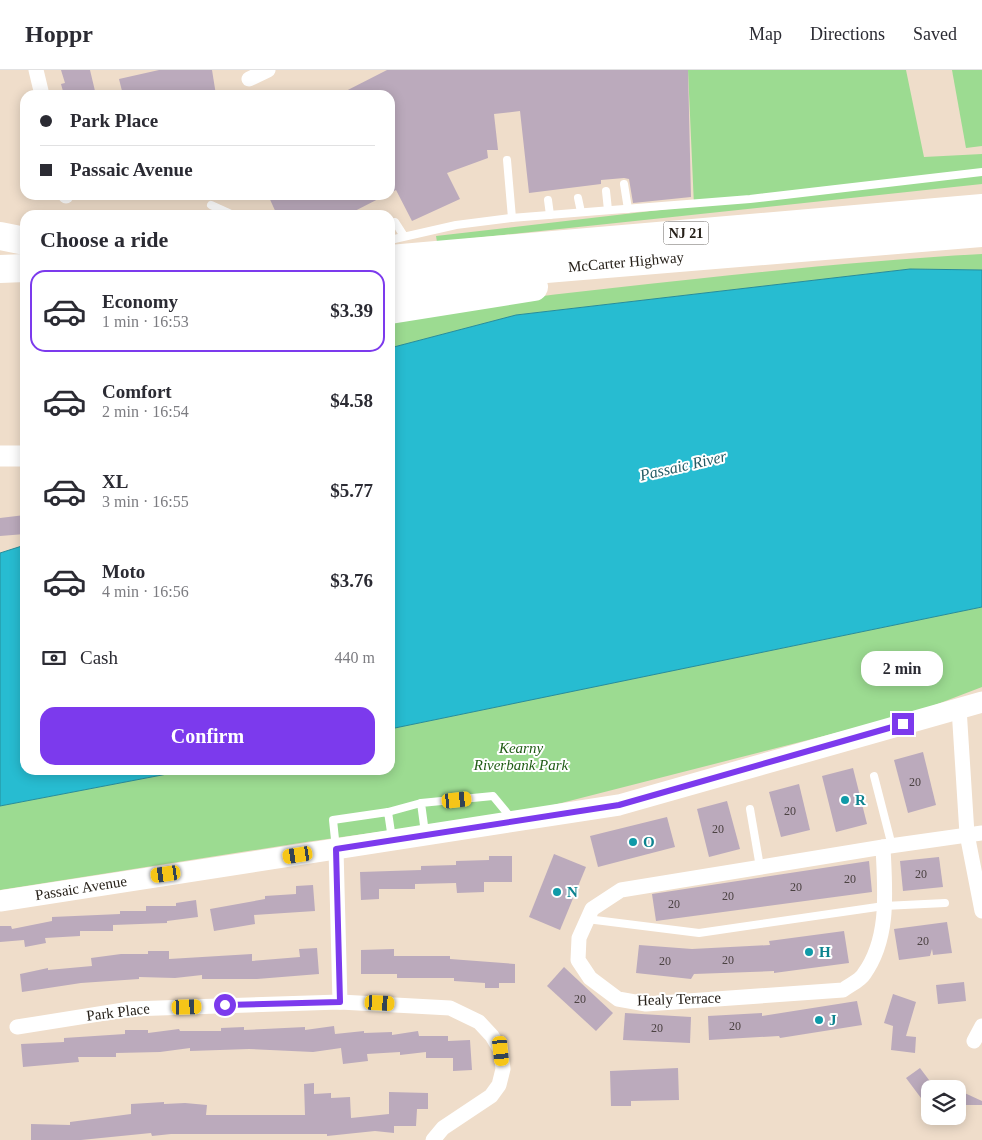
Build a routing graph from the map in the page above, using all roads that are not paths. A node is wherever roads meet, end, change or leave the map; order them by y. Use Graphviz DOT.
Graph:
graph roads {
  1 [pos="36,70"];
  2 [pos="268,70"];
  3 [pos="249,79"];
  4 [pos="41,90"];
  5 [pos="507,160"];
  6 [pos="982,172"];
  7 [pos="624,184"];
  8 [pos="606,192"];
  9 [pos="982,196"];
  10 [pos="578,198"];
  11 [pos="548,200"];
  12 [pos="211,205"];
  13 [pos="982,208"];
  14 [pos="628,209"];
  15 [pos="222,210"];
  16 [pos="608,210"];
  17 [pos="580,212"];
  18 [pos="550,215"];
  19 [pos="512,218"];
  20 [pos="849,219"];
  21 [pos="395,222"];
  22 [pos="982,233"];
  23 [pos="0,236"];
  24 [pos="404,236"];
  25 [pos="395,239"];
  26 [pos="20,240"];
  27 [pos="0,246"];
  28 [pos="20,246"];
  29 [pos="827,246"];
  30 [pos="395,259"];
  31 [pos="20,268"];
  32 [pos="0,269"];
  33 [pos="395,282"];
  34 [pos="395,309"];
  35 [pos="0,456"];
  36 [pos="20,456"];
  37 [pos="982,702"];
  38 [pos="959,708"];
  39 [pos="874,776"];
  40 [pos="421,803"];
  41 [pos="750,809"];
  42 [pos="388,812"];
  43 [pos="514,821"];
  44 [pos="975,834"];
  45 [pos="426,835"];
  46 [pos="392,840"];
  47 [pos="888,847"];
  48 [pos="336,849"];
  49 [pos="760,867"];
  50 [pos="0,901"];
  51 [pos="945,902"];
  52 [pos="884,906"];
  53 [pos="982,911"];
  54 [pos="587,919"];
  55 [pos="340,1002"];
  56 [pos="982,1026"];
  57 [pos="17,1027"];
  58 [pos="974,1041"];
  59 [pos="432,1140"];
  1 -- 4 [label="street"];
  2 -- 3 [label="street"];
  5 -- 19 [label="lane"];
  6 -- 14 [label="lane"];
  7 -- 14 [label="lane"];
  8 -- 16 [label="lane"];
  9 -- 20 [label="highway"];
  10 -- 17 [label="lane"];
  11 -- 18 [label="lane"];
  12 -- 15 [label="lane"];
  13 -- 20 [label="highway, NJ 21"];
  14 -- 16 [label="lane"];
  16 -- 17 [label="lane"];
  17 -- 18 [label="lane"];
  18 -- 19 [label="lane"];
  19 -- 24 [label="lane"];
  20 -- 30 [label="highway, NJ 21"];
  21 -- 24 [label="lane"];
  22 -- 29 [label="highway, McCarter Highway / NJ 21"];
  23 -- 26 [label="highway"];
  24 -- 25 [label="lane"];
  27 -- 28 [label="highway"];
  29 -- 33 [label="highway, McCarter Highway / NJ 21"];
  29 -- 34 [label="highway"];
  31 -- 32 [label="highway"];
  35 -- 36 [label="main road"];
  37 -- 38 [label="main road, Passaic Avenue"];
  38 -- 43 [label="main road, Passaic Avenue"];
  38 -- 44 [label="street"];
  39 -- 47 [label="lane"];
  40 -- 42 [label="lane"];
  40 -- 43 [label="lane"];
  40 -- 45 [label="lane"];
  41 -- 49 [label="lane"];
  42 -- 46 [label="lane"];
  42 -- 48 [label="lane"];
  43 -- 45 [label="main road, Passaic Avenue"];
  44 -- 47 [label="street, Healy Terrace"];
  44 -- 53 [label="street"];
  45 -- 46 [label="main road, Passaic Avenue"];
  46 -- 48 [label="main road, Passaic Avenue"];
  47 -- 49 [label="street, Healy Terrace"];
  47 -- 52 [label="street, Healy Terrace"];
  48 -- 50 [label="main road, Passaic Avenue"];
  48 -- 55 [label="street"];
  49 -- 54 [label="street, Healy Terrace"];
  51 -- 52 [label="lane"];
  52 -- 54 [label="lane"];
  52 -- 54 [label="street, Healy Terrace"];
  55 -- 57 [label="street, Park Place"];
  55 -- 59 [label="street, Park Place"];
  56 -- 58 [label="street"];
}
